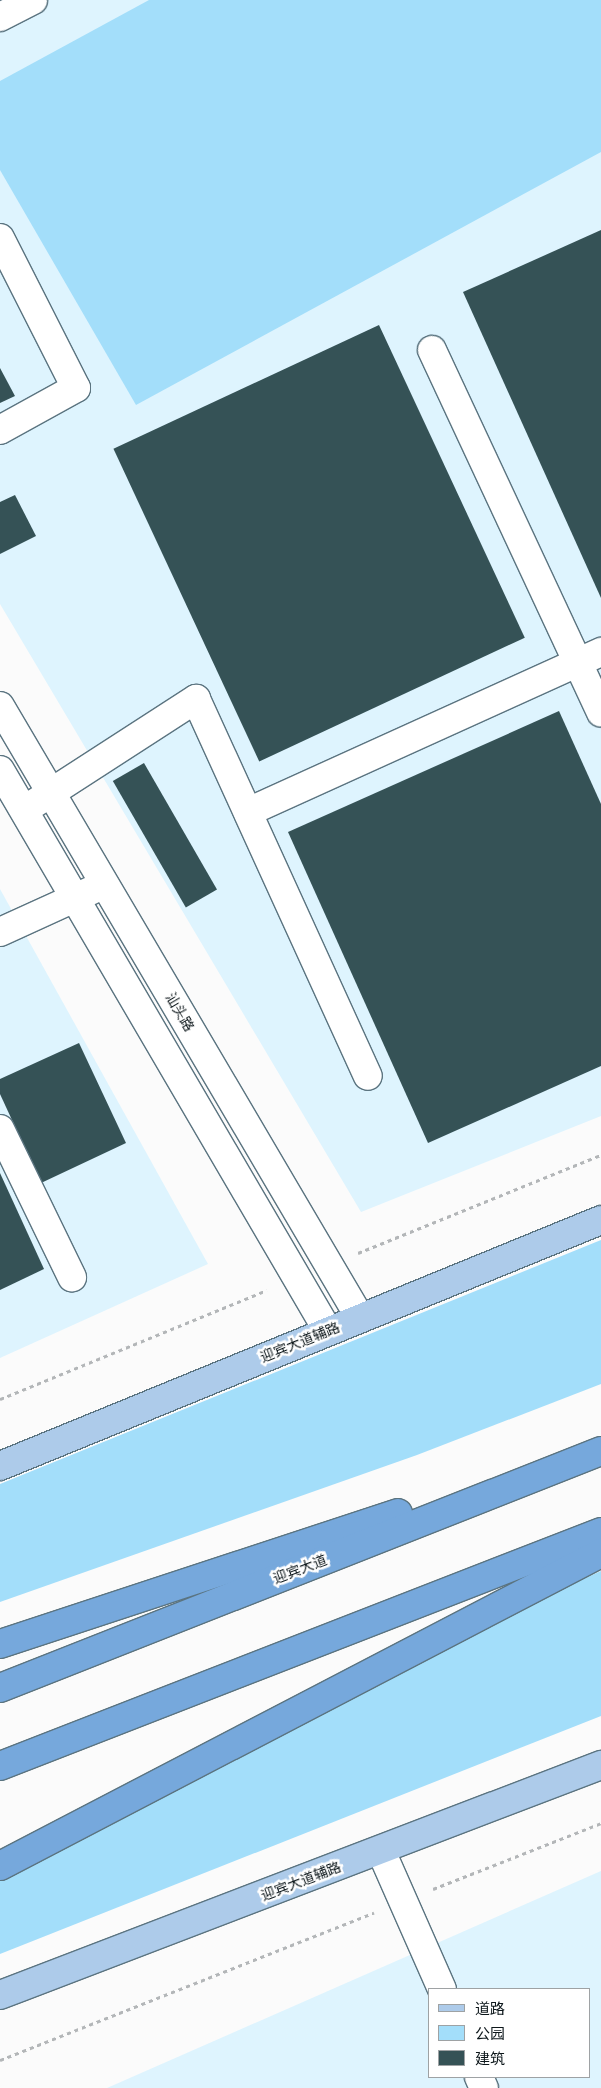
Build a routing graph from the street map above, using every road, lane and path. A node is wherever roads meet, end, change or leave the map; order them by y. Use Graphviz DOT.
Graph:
graph roads {
  1 [pos="32,0"];
  2 [pos="0,17"];
  3 [pos="0,238"];
  4 [pos="432,350"];
  5 [pos="0,430"];
  6 [pos="589,658"];
  7 [pos="0,706"];
  8 [pos="601,713"];
  9 [pos="0,770"];
  10 [pos="51,793"];
  11 [pos="24,811"];
  12 [pos="248,812"];
  13 [pos="105,884"];
  14 [pos="75,898"];
  15 [pos="0,932"];
  16 [pos="368,1076"];
  17 [pos="0,1129"];
  18 [pos="601,1220"];
  19 [pos="72,1277"];
  20 [pos="360,1318"];
  21 [pos="328,1331"];
  22 [pos="601,1445"];
  23 [pos="601,1451"];
  24 [pos="0,1466"];
  25 [pos="601,1532"];
  26 [pos="601,1553"];
  27 [pos="0,1644"];
  28 [pos="0,1688"];
  29 [pos="601,1765"];
  30 [pos="0,1766"];
  31 [pos="601,1823"];
  32 [pos="381,1850"];
  33 [pos="0,1866"];
  34 [pos="403,1901"];
  35 [pos="442,1988"];
  36 [pos="0,1995"];
  37 [pos="0,2060"];
  1 -- 2 [label="street"];
  3 -- 5 [label="street"];
  4 -- 6 [label="street"];
  6 -- 8 [label="street"];
  6 -- 12 [label="street"];
  7 -- 10 [label="street, 汕头路"];
  9 -- 11 [label="street"];
  10 -- 11 [label="street"];
  10 -- 12 [label="street"];
  10 -- 13 [label="street, 汕头路"];
  11 -- 14 [label="street"];
  12 -- 16 [label="street"];
  13 -- 14 [label="street"];
  13 -- 20 [label="street, 汕头路"];
  14 -- 15 [label="street"];
  14 -- 21 [label="street"];
  17 -- 19 [label="street"];
  18 -- 20 [label="main road, 迎宾大道辅路"];
  20 -- 21 [label="main road, 迎宾大道辅路"];
  21 -- 24 [label="main road, 迎宾大道辅路"];
  22 -- 27 [label="highway"];
  23 -- 28 [label="highway, 迎宾大道"];
  25 -- 30 [label="highway"];
  26 -- 33 [label="highway"];
  29 -- 32 [label="main road, 迎宾大道辅路"];
  31 -- 34 [label="path"];
  32 -- 34 [label="street"];
  32 -- 36 [label="main road, 迎宾大道辅路"];
  34 -- 35 [label="street"];
  34 -- 37 [label="path"];
}
